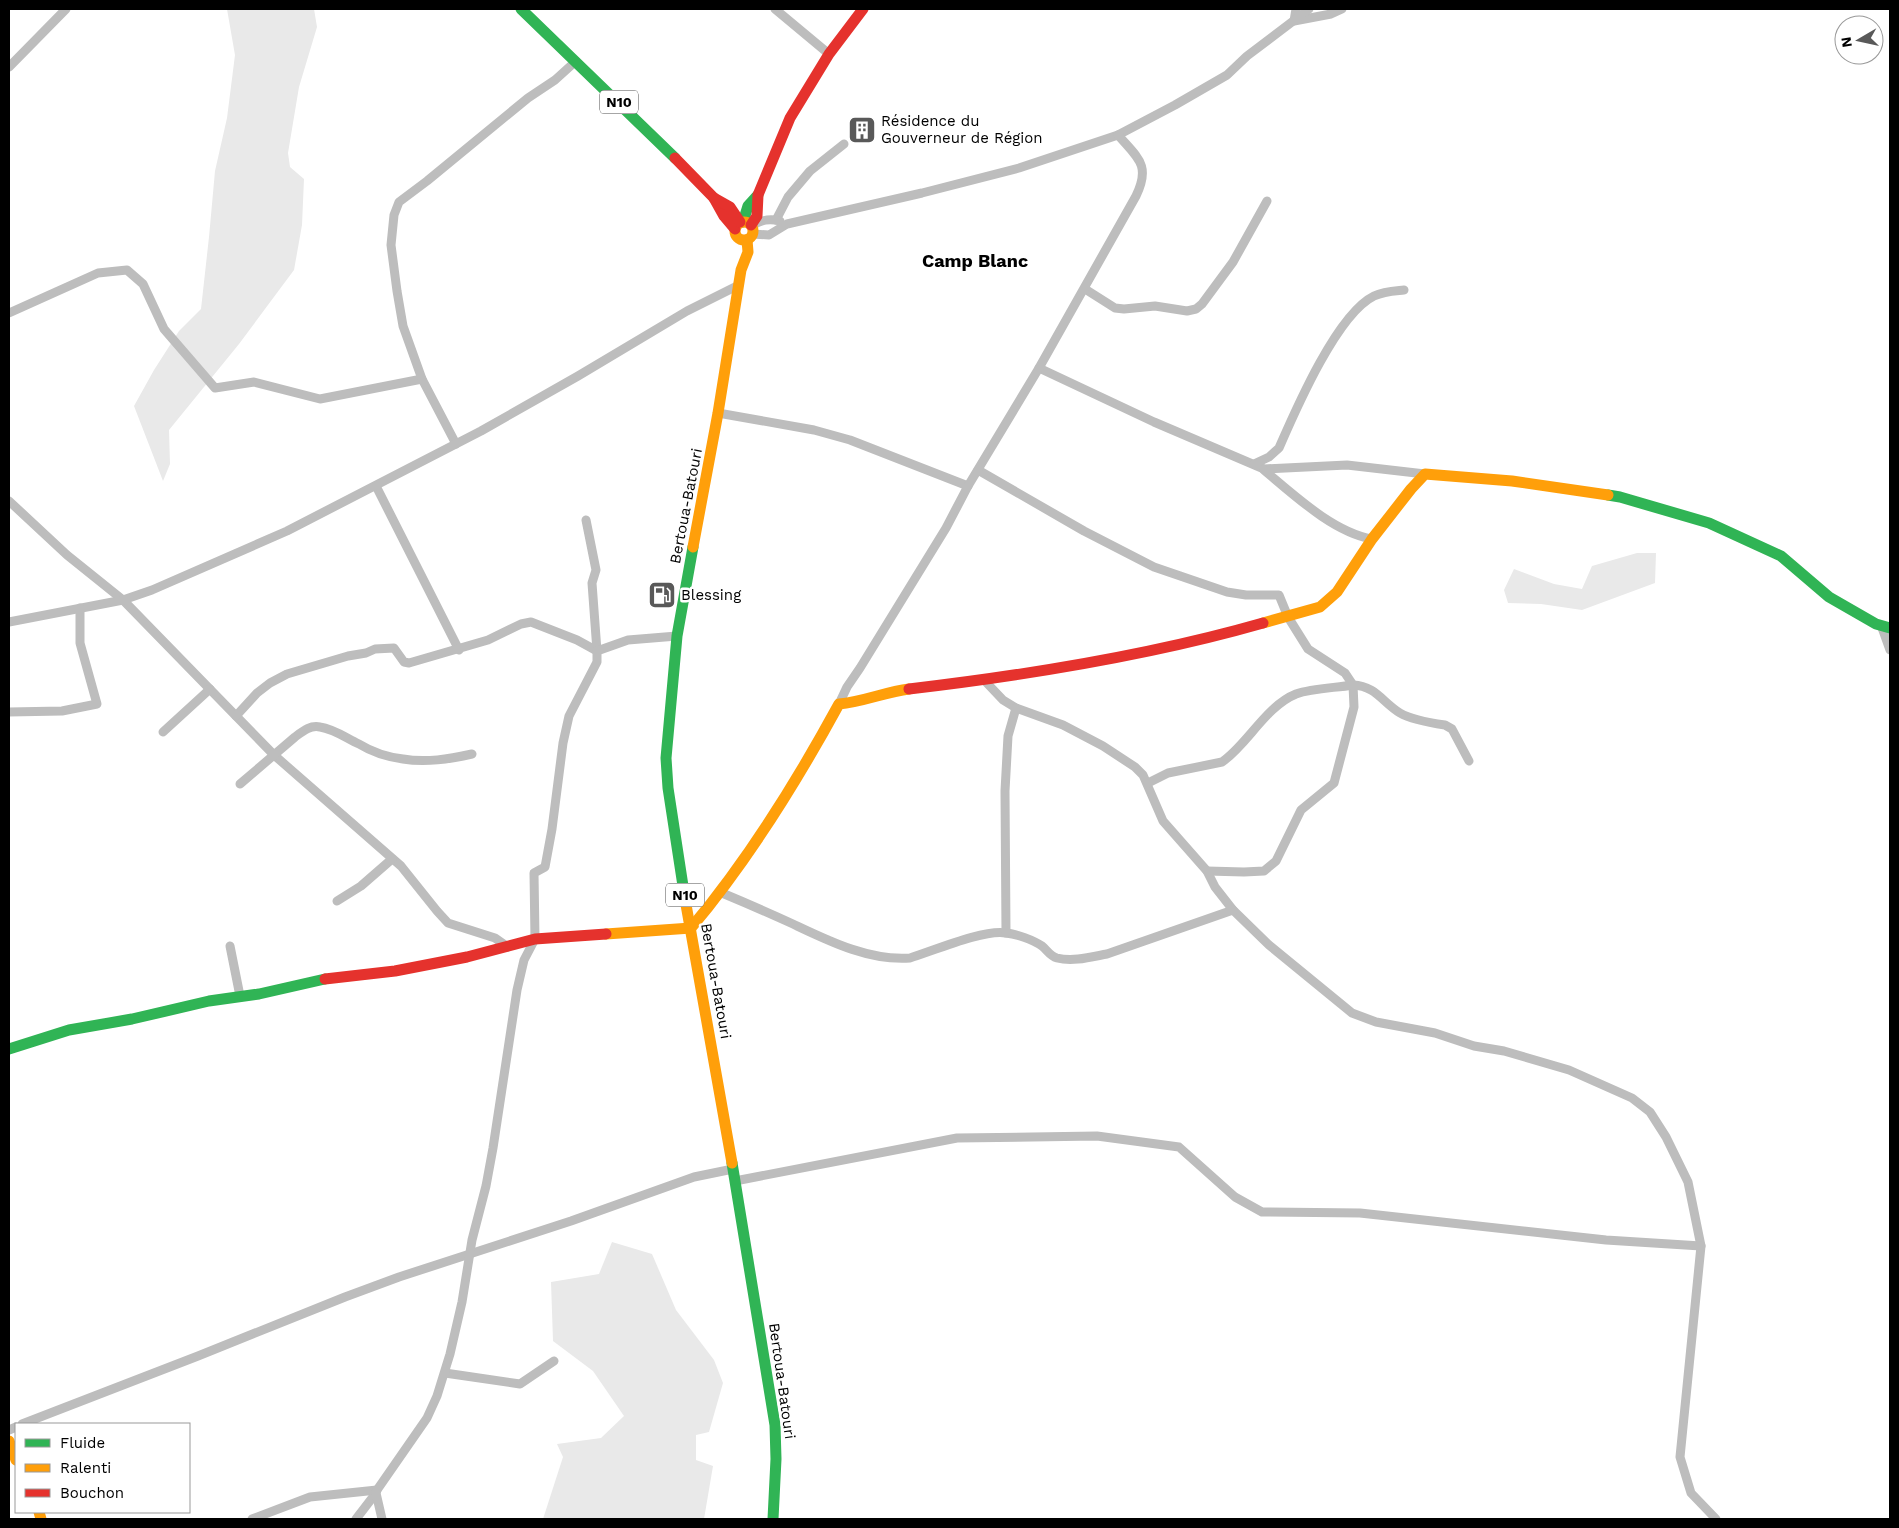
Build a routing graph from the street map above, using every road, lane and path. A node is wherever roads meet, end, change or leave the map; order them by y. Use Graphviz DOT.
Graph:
graph roads {
  1 [pos="66,9"];
  2 [pos="521,9"];
  3 [pos="775,9"];
  4 [pos="863,9"];
  5 [pos="1296,9"];
  6 [pos="1309,9"];
  7 [pos="1342,9"];
  8 [pos="1294,21"];
  9 [pos="830,54"];
  10 [pos="576,61"];
  11 [pos="9,67"];
  12 [pos="1118,135"];
  13 [pos="844,144"];
  14 [pos="1267,201"];
  15 [pos="776,220"];
  16 [pos="787,224"];
  17 [pos="745,230"];
  18 [pos="739,285"];
  19 [pos="1085,289"];
  20 [pos="1404,290"];
  21 [pos="9,313"];
  22 [pos="1039,368"];
  23 [pos="422,379"];
  24 [pos="718,413"];
  25 [pos="456,444"];
  26 [pos="1254,464"];
  27 [pos="1264,469"];
  28 [pos="978,470"];
  29 [pos="1425,474"];
  30 [pos="376,486"];
  31 [pos="968,486"];
  32 [pos="9,502"];
  33 [pos="586,520"];
  34 [pos="1372,539"];
  35 [pos="123,600"];
  36 [pos="80,608"];
  37 [pos="1288,617"];
  38 [pos="9,622"];
  39 [pos="1886,627"];
  40 [pos="677,636"];
  41 [pos="459,650"];
  42 [pos="1890,650"];
  43 [pos="597,651"];
  44 [pos="984,680"];
  45 [pos="1353,685"];
  46 [pos="210,689"];
  47 [pos="839,704"];
  48 [pos="1016,708"];
  49 [pos="9,712"];
  50 [pos="236,716"];
  51 [pos="163,732"];
  52 [pos="472,754"];
  53 [pos="274,755"];
  54 [pos="1468,761"];
  55 [pos="1148,783"];
  56 [pos="240,784"];
  57 [pos="392,858"];
  58 [pos="1207,871"];
  59 [pos="722,893"];
  60 [pos="337,901"];
  61 [pos="1233,910"];
  62 [pos="691,928"];
  63 [pos="1006,932"];
  64 [pos="534,939"];
  65 [pos="230,946"];
  66 [pos="508,947"];
  67 [pos="240,996"];
  68 [pos="9,1049"];
  69 [pos="733,1169"];
  70 [pos="735,1181"];
  71 [pos="1701,1246"];
  72 [pos="470,1254"];
  73 [pos="554,1361"];
  74 [pos="445,1373"];
  75 [pos="25,1423"];
  76 [pos="9,1441"];
  77 [pos="15,1457"];
  78 [pos="377,1491"];
  79 [pos="252,1519"];
  80 [pos="356,1519"];
  81 [pos="382,1519"];
  82 [pos="773,1519"];
  83 [pos="1716,1519"];
  1 -- 11 [label="street"];
  2 -- 10 [label="main road, N10"];
  3 -- 9 [label="street"];
  4 -- 9 [label="main road, Bertoua-Batouri"];
  5 -- 8 [label="street"];
  6 -- 8 [label="street"];
  7 -- 8 [label="street"];
  8 -- 12 [label="street"];
  9 -- 17 [label="main road, Bertoua-Batouri"];
  10 -- 17 [label="main road, N10"];
  10 -- 23 [label="street"];
  12 -- 16 [label="street"];
  12 -- 19 [label="street"];
  13 -- 15 [label="street"];
  14 -- 19 [label="street"];
  15 -- 16 [label="street"];
  15 -- 17 [label="street"];
  16 -- 17 [label="street"];
  17 -- 18 [label="main road, Bertoua-Batouri / N10"];
  18 -- 24 [label="main road, Bertoua-Batouri / N10"];
  18 -- 25 [label="street"];
  19 -- 22 [label="street"];
  20 -- 26 [label="street"];
  21 -- 23 [label="street"];
  22 -- 26 [label="street"];
  22 -- 28 [label="street"];
  23 -- 25 [label="street"];
  24 -- 31 [label="street"];
  24 -- 40 [label="main road, Bertoua-Batouri / N10"];
  25 -- 30 [label="street"];
  26 -- 27 [label="street"];
  27 -- 29 [label="street"];
  27 -- 34 [label="street"];
  28 -- 31 [label="street"];
  28 -- 37 [label="street"];
  29 -- 34 [label="main road"];
  29 -- 39 [label="main road"];
  30 -- 35 [label="street"];
  30 -- 41 [label="street"];
  31 -- 47 [label="street"];
  32 -- 35 [label="street"];
  33 -- 43 [label="street"];
  34 -- 37 [label="main road"];
  35 -- 36 [label="street"];
  35 -- 46 [label="street"];
  36 -- 38 [label="street"];
  36 -- 49 [label="street"];
  37 -- 44 [label="main road"];
  37 -- 45 [label="street"];
  39 -- 42 [label="street"];
  40 -- 43 [label="street"];
  40 -- 62 [label="main road, Bertoua-Batouri / N10"];
  41 -- 43 [label="street"];
  41 -- 50 [label="street"];
  43 -- 64 [label="street"];
  44 -- 47 [label="main road"];
  44 -- 48 [label="street"];
  45 -- 54 [label="street"];
  45 -- 55 [label="street"];
  45 -- 58 [label="street"];
  46 -- 50 [label="street"];
  46 -- 51 [label="street"];
  47 -- 59 [label="main road"];
  48 -- 55 [label="street"];
  48 -- 63 [label="street"];
  50 -- 53 [label="street"];
  52 -- 53 [label="street"];
  53 -- 56 [label="street"];
  53 -- 57 [label="street"];
  55 -- 58 [label="street"];
  57 -- 60 [label="street"];
  57 -- 66 [label="street"];
  58 -- 61 [label="street"];
  59 -- 62 [label="main road"];
  59 -- 63 [label="street"];
  61 -- 63 [label="street"];
  61 -- 71 [label="street"];
  62 -- 64 [label="main road"];
  62 -- 69 [label="main road, Bertoua-Batouri / N10"];
  64 -- 66 [label="main road"];
  64 -- 72 [label="street"];
  65 -- 67 [label="street"];
  66 -- 67 [label="main road"];
  67 -- 68 [label="main road"];
  69 -- 70 [label="main road, Bertoua-Batouri / N10"];
  69 -- 72 [label="street"];
  70 -- 71 [label="street"];
  70 -- 82 [label="main road, Bertoua-Batouri / N10"];
  71 -- 83 [label="street"];
  72 -- 74 [label="street"];
  72 -- 75 [label="street"];
  73 -- 74 [label="street"];
  74 -- 78 [label="street"];
  76 -- 77 [label="main road"];
  78 -- 79 [label="street"];
  78 -- 80 [label="street"];
  78 -- 81 [label="street"];
}
